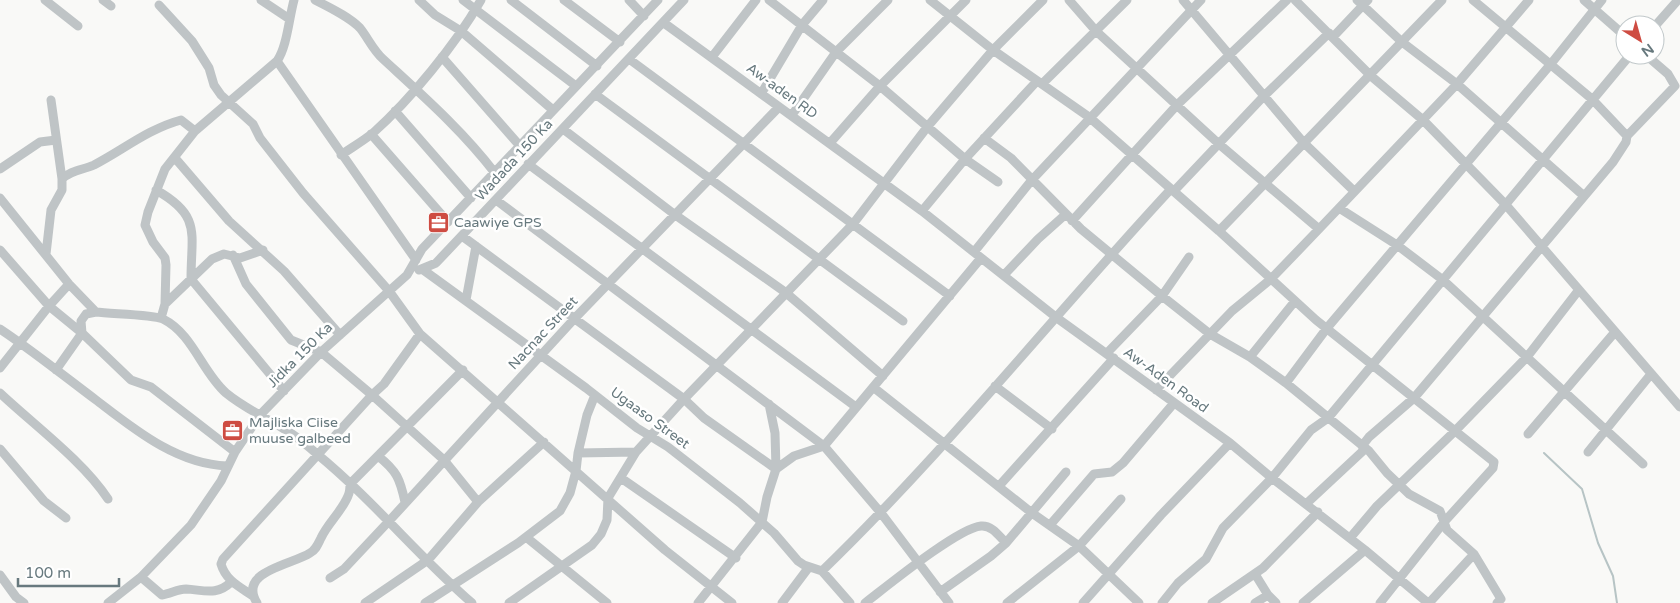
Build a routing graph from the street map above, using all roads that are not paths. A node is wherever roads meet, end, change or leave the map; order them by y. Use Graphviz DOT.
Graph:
graph roads {
  1 [pos="45,0"];
  2 [pos="103,0"];
  3 [pos="261,0"];
  4 [pos="294,0"];
  5 [pos="315,0"];
  6 [pos="418,0"];
  7 [pos="463,0"];
  8 [pos="481,0"];
  9 [pos="511,0"];
  10 [pos="564,0"];
  11 [pos="629,0"];
  12 [pos="658,0"];
  13 [pos="684,0"];
  14 [pos="756,0"];
  15 [pos="769,0"];
  16 [pos="823,0"];
  17 [pos="888,0"];
  18 [pos="930,0"];
  19 [pos="966,0"];
  20 [pos="1043,0"];
  21 [pos="1069,0"];
  22 [pos="1127,0"];
  23 [pos="1183,0"];
  24 [pos="1201,0"];
  25 [pos="1294,0"];
  26 [pos="1442,0"];
  27 [pos="1473,0"];
  28 [pos="1530,0"];
  29 [pos="1584,0"];
  30 [pos="1602,0"];
  31 [pos="1678,0"];
  32 [pos="1363,2"];
  33 [pos="159,5"];
  34 [pos="111,6"];
  35 [pos="1192,9"];
  36 [pos="1595,9"];
  37 [pos="476,10"];
  38 [pos="951,15"];
  39 [pos="1665,15"];
  40 [pos="644,16"];
  41 [pos="288,18"];
  42 [pos="664,23"];
  43 [pos="802,25"];
  44 [pos="78,26"];
  45 [pos="1615,27"];
  46 [pos="1504,28"];
  47 [pos="462,31"];
  48 [pos="1096,31"];
  49 [pos="1331,35"];
  50 [pos="620,42"];
  51 [pos="1402,42"];
  52 [pos="993,50"];
  53 [pos="836,52"];
  54 [pos="1230,53"];
  55 [pos="442,57"];
  56 [pos="712,57"];
  57 [pos="629,59"];
  58 [pos="277,61"];
  59 [pos="1550,65"];
  60 [pos="1621,65"];
  61 [pos="1657,65"];
  62 [pos="597,66"];
  63 [pos="1136,66"];
  64 [pos="1680,73"];
  65 [pos="1372,76"];
  66 [pos="1674,81"];
  67 [pos="1039,83"];
  68 [pos="1457,84"];
  69 [pos="576,86"];
  70 [pos="880,86"];
  71 [pos="416,87"];
  72 [pos="595,94"];
  73 [pos="761,94"];
  74 [pos="1264,96"];
  75 [pos="1592,99"];
  76 [pos="51,100"];
  77 [pos="229,102"];
  78 [pos="1177,105"];
  79 [pos="779,107"];
  80 [pos="553,110"];
  81 [pos="395,111"];
  82 [pos="792,115"];
  83 [pos="1089,117"];
  84 [pos="1423,120"];
  85 [pos="1500,123"];
  86 [pos="928,126"];
  87 [pos="562,129"];
  88 [pos="195,131"];
  89 [pos="371,134"];
  90 [pos="1627,136"];
  91 [pos="984,138"];
  92 [pos="56,140"];
  93 [pos="1303,142"];
  94 [pos="830,143"];
  95 [pos="744,144"];
  96 [pos="1219,144"];
  97 [pos="520,146"];
  98 [pos="1133,154"];
  99 [pos="341,155"];
  100 [pos="174,158"];
  101 [pos="964,159"];
  102 [pos="1542,160"];
  103 [pos="1466,163"];
  104 [pos="528,164"];
  105 [pos="0,170"];
  106 [pos="494,173"];
  107 [pos="62,179"];
  108 [pos="709,179"];
  109 [pos="1031,181"];
  110 [pos="884,182"];
  111 [pos="998,182"];
  112 [pos="1264,183"];
  113 [pos="156,190"];
  114 [pos="1172,190"];
  115 [pos="1354,191"];
  116 [pos="1584,196"];
  117 [pos="0,198"];
  118 [pos="471,198"];
  119 [pos="496,200"];
  120 [pos="1506,205"];
  121 [pos="1339,208"];
  122 [pos="922,210"];
  123 [pos="674,214"];
  124 [pos="1069,218"];
  125 [pos="448,222"];
  126 [pos="853,224"];
  127 [pos="1319,229"];
  128 [pos="1219,231"];
  129 [pos="462,236"];
  130 [pos="1397,245"];
  131 [pos="476,246"];
  132 [pos="1541,247"];
  133 [pos="642,248"];
  134 [pos="0,250"];
  135 [pos="263,250"];
  136 [pos="46,254"];
  137 [pos="1111,254"];
  138 [pos="233,255"];
  139 [pos="977,255"];
  140 [pos="1189,257"];
  141 [pos="818,258"];
  142 [pos="416,260"];
  143 [pos="422,268"];
  144 [pos="407,275"];
  145 [pos="1004,275"];
  146 [pos="1270,279"];
  147 [pos="191,280"];
  148 [pos="1443,280"];
  149 [pos="609,283"];
  150 [pos="69,284"];
  151 [pos="389,291"];
  152 [pos="1578,291"];
  153 [pos="785,292"];
  154 [pos="950,296"];
  155 [pos="1162,296"];
  156 [pos="466,300"];
  157 [pos="1295,301"];
  158 [pos="165,304"];
  159 [pos="49,306"];
  160 [pos="96,312"];
  161 [pos="161,318"];
  162 [pos="575,318"];
  163 [pos="1057,318"];
  164 [pos="1483,318"];
  165 [pos="903,321"];
  166 [pos="1327,328"];
  167 [pos="0,329"];
  168 [pos="752,329"];
  169 [pos="1615,332"];
  170 [pos="82,333"];
  171 [pos="420,334"];
  172 [pos="1210,334"];
  173 [pos="340,335"];
  174 [pos="21,342"];
  175 [pos="321,352"];
  176 [pos="541,355"];
  177 [pos="1110,356"];
  178 [pos="1250,357"];
  179 [pos="1527,357"];
  180 [pos="718,364"];
  181 [pos="1373,364"];
  182 [pos="0,368"];
  183 [pos="56,370"];
  184 [pos="462,370"];
  185 [pos="1651,374"];
  186 [pos="883,376"];
  187 [pos="1286,383"];
  188 [pos="995,386"];
  189 [pos="873,387"];
  190 [pos="284,390"];
  191 [pos="1156,390"];
  192 [pos="1565,391"];
  193 [pos="0,393"];
  194 [pos="372,395"];
  195 [pos="594,395"];
  196 [pos="1414,398"];
  197 [pos="684,399"];
  198 [pos="499,401"];
  199 [pos="1174,403"];
  200 [pos="770,404"];
  201 [pos="856,407"];
  202 [pos="1680,407"];
  203 [pos="260,415"];
  204 [pos="1328,418"];
  205 [pos="406,427"];
  206 [pos="1052,429"];
  207 [pos="1607,429"];
  208 [pos="1454,432"];
  209 [pos="1528,434"];
  210 [pos="651,436"];
  211 [pos="544,442"];
  212 [pos="1230,443"];
  213 [pos="944,444"];
  214 [pos="824,446"];
  215 [pos="1364,448"];
  216 [pos="0,449"];
  217 [pos="235,452"];
  218 [pos="578,452"];
  219 [pos="636,452"];
  220 [pos="1588,452"];
  221 [pos="318,454"];
  222 [pos="378,456"];
  223 [pos="444,460"];
  224 [pos="1643,464"];
  225 [pos="227,466"];
  226 [pos="776,468"];
  227 [pos="576,471"];
  228 [pos="1066,472"];
  229 [pos="621,478"];
  230 [pos="1272,478"];
  231 [pos="350,484"];
  232 [pos="1398,484"];
  233 [pos="999,486"];
  234 [pos="608,498"];
  235 [pos="1121,499"];
  236 [pos="108,500"];
  237 [pos="405,502"];
  238 [pos="478,502"];
  239 [pos="1306,504"];
  240 [pos="1318,512"];
  241 [pos="1032,513"];
  242 [pos="881,514"];
  243 [pos="66,518"];
  244 [pos="390,520"];
  245 [pos="1445,521"];
  246 [pos="762,522"];
  247 [pos="1050,525"];
  248 [pos="526,537"];
  249 [pos="1350,538"];
  250 [pos="1006,543"];
  251 [pos="1079,546"];
  252 [pos="1365,550"];
  253 [pos="1474,554"];
  254 [pos="736,558"];
  255 [pos="428,560"];
  256 [pos="917,563"];
  257 [pos="561,566"];
  258 [pos="809,567"];
  259 [pos="822,571"];
  260 [pos="1111,574"];
  261 [pos="1255,574"];
  262 [pos="0,575"];
  263 [pos="141,577"];
  264 [pos="330,578"];
  265 [pos="1400,578"];
  266 [pos="231,582"];
  267 [pos="451,584"];
  268 [pos="712,588"];
  269 [pos="1268,595"];
  270 [pos="944,599"];
  271 [pos="255,600"];
  272 [pos="24,603"];
  273 [pos="108,603"];
  274 [pos="365,603"];
  275 [pos="425,603"];
  276 [pos="472,603"];
  277 [pos="509,603"];
  278 [pos="606,603"];
  279 [pos="698,603"];
  280 [pos="732,603"];
  281 [pos="782,603"];
  282 [pos="850,603"];
  283 [pos="865,603"];
  284 [pos="1007,603"];
  285 [pos="1083,603"];
  286 [pos="1139,603"];
  287 [pos="1162,603"];
  288 [pos="1212,603"];
  289 [pos="1255,603"];
  290 [pos="1276,603"];
  291 [pos="1304,603"];
  292 [pos="1380,603"];
  293 [pos="1428,603"];
  294 [pos="1497,603"];
  1 -- 44 [label="street"];
  2 -- 34 [label="street"];
  3 -- 41 [label="street"];
  4 -- 41 [label="street"];
  5 -- 71 [label="street"];
  6 -- 47 [label="street"];
  7 -- 37 [label="street"];
  8 -- 37 [label="street"];
  9 -- 62 [label="street"];
  10 -- 50 [label="street"];
  11 -- 40 [label="street"];
  12 -- 40 [label="street, Wadada 150 Ka"];
  13 -- 42 [label="street, Wadada 150 Ka"];
  14 -- 56 [label="street"];
  15 -- 43 [label="street"];
  16 -- 43 [label="street"];
  17 -- 53 [label="street"];
  18 -- 38 [label="street"];
  19 -- 38 [label="street"];
  20 -- 52 [label="street"];
  21 -- 48 [label="street"];
  22 -- 48 [label="street"];
  23 -- 35 [label="street"];
  24 -- 35 [label="street"];
  25 -- 49 [label="street"];
  25 -- 54 [label="street"];
  26 -- 51 [label="street"];
  27 -- 46 [label="street"];
  28 -- 46 [label="street"];
  29 -- 36 [label="street"];
  30 -- 36 [label="street"];
  31 -- 39 [label="street"];
  32 -- 49 [label="street"];
  32 -- 51 [label="street"];
  33 -- 77 [label="street"];
  35 -- 54 [label="street"];
  35 -- 63 [label="street"];
  36 -- 45 [label="street"];
  36 -- 59 [label="street"];
  37 -- 47 [label="street"];
  37 -- 69 [label="street"];
  38 -- 52 [label="street"];
  38 -- 70 [label="street"];
  40 -- 50 [label="street, Wadada 150 Ka"];
  41 -- 58 [label="street"];
  42 -- 56 [label="street, Aw-aden RD"];
  42 -- 57 [label="street, Wadada 150 Ka"];
  43 -- 53 [label="street"];
  43 -- 73 [label="street"];
  46 -- 59 [label="street"];
  46 -- 68 [label="street"];
  47 -- 55 [label="street"];
  47 -- 80 [label="street"];
  48 -- 63 [label="street"];
  48 -- 67 [label="street"];
  49 -- 65 [label="street"];
  49 -- 74 [label="street"];
  50 -- 62 [label="street, Wadada 150 Ka"];
  51 -- 65 [label="street"];
  51 -- 68 [label="street"];
  52 -- 67 [label="street"];
  52 -- 86 [label="street"];
  53 -- 70 [label="street"];
  53 -- 82 [label="street"];
  54 -- 74 [label="street"];
  54 -- 78 [label="street"];
  55 -- 71 [label="street"];
  55 -- 97 [label="street"];
  56 -- 73 [label="street, Aw-aden RD"];
  57 -- 72 [label="street, Wadada 150 Ka"];
  57 -- 95 [label="street"];
  58 -- 77 [label="street"];
  58 -- 99 [label="street"];
  59 -- 75 [label="street"];
  59 -- 85 [label="street"];
  60 -- 75 [label="street"];
  61 -- 66 [label="street"];
  62 -- 69 [label="street, Wadada 150 Ka"];
  63 -- 78 [label="street"];
  63 -- 83 [label="street"];
  64 -- 66 [label="street"];
  65 -- 84 [label="street"];
  65 -- 93 [label="street"];
  66 -- 90 [label="street"];
  67 -- 83 [label="street"];
  67 -- 91 [label="street"];
  68 -- 84 [label="street"];
  68 -- 85 [label="street"];
  69 -- 80 [label="street, Wadada 150 Ka"];
  70 -- 86 [label="street"];
  70 -- 94 [label="street"];
  71 -- 81 [label="street"];
  71 -- 106 [label="street"];
  72 -- 87 [label="street, Wadada 150 Ka"];
  72 -- 108 [label="street"];
  73 -- 79 [label="street, Aw-aden RD"];
  74 -- 93 [label="street"];
  74 -- 96 [label="street"];
  75 -- 90 [label="street"];
  75 -- 102 [label="street"];
  76 -- 92 [label="street"];
  77 -- 88 [label="street"];
  77 -- 151 [label="street"];
  78 -- 96 [label="street"];
  78 -- 98 [label="street"];
  79 -- 82 [label="street, Aw-aden RD"];
  79 -- 95 [label="street, Nacnac Street"];
  80 -- 97 [label="street, Wadada 150 Ka"];
  81 -- 89 [label="street"];
  81 -- 118 [label="street"];
  82 -- 94 [label="street, Aw-aden RD"];
  83 -- 98 [label="street"];
  83 -- 109 [label="street"];
  84 -- 103 [label="street"];
  84 -- 115 [label="street"];
  85 -- 102 [label="street"];
  85 -- 103 [label="street"];
  86 -- 101 [label="street"];
  86 -- 110 [label="street"];
  87 -- 104 [label="street, Wadada 150 Ka"];
  87 -- 123 [label="street"];
  88 -- 100 [label="street"];
  88 -- 107 [label="street"];
  89 -- 99 [label="street"];
  89 -- 125 [label="street"];
  90 -- 116 [label="street"];
  91 -- 101 [label="street"];
  91 -- 109 [label="street"];
  92 -- 105 [label="street"];
  92 -- 107 [label="street"];
  93 -- 112 [label="street"];
  93 -- 115 [label="street"];
  94 -- 110 [label="street, Aw-aden RD"];
  95 -- 108 [label="street, Nacnac Street"];
  95 -- 126 [label="street"];
  96 -- 112 [label="street"];
  96 -- 114 [label="street"];
  97 -- 106 [label="street, Wadada 150 Ka"];
  98 -- 114 [label="street"];
  98 -- 124 [label="street"];
  99 -- 142 [label="street"];
  100 -- 113 [label="street"];
  100 -- 135 [label="street"];
  101 -- 111 [label="street"];
  101 -- 122 [label="street"];
  102 -- 116 [label="street"];
  102 -- 120 [label="street"];
  103 -- 120 [label="street"];
  103 -- 130 [label="street"];
  104 -- 119 [label="street, Wadada 150 Ka"];
  104 -- 133 [label="street"];
  106 -- 118 [label="street, Wadada 150 Ka"];
  107 -- 136 [label="street"];
  108 -- 123 [label="street, Nacnac Street"];
  108 -- 141 [label="street"];
  109 -- 124 [label="street"];
  109 -- 139 [label="street"];
  110 -- 122 [label="street, Aw-Aden Road"];
  110 -- 126 [label="street"];
  112 -- 127 [label="street"];
  112 -- 128 [label="street"];
  113 -- 147 [label="street"];
  113 -- 158 [label="street"];
  114 -- 128 [label="street"];
  114 -- 137 [label="street"];
  115 -- 121 [label="street"];
  116 -- 132 [label="street"];
  117 -- 136 [label="street"];
  118 -- 125 [label="street, Wadada 150 Ka"];
  119 -- 129 [label="street, Wadada 150 Ka"];
  119 -- 149 [label="street"];
  120 -- 132 [label="street"];
  120 -- 148 [label="street"];
  121 -- 127 [label="street"];
  121 -- 130 [label="street"];
  122 -- 139 [label="street, Aw-Aden Road"];
  123 -- 133 [label="street, Nacnac Street"];
  123 -- 153 [label="street"];
  124 -- 137 [label="street"];
  124 -- 145 [label="street"];
  125 -- 142 [label="street, Wadada 150 Ka"];
  126 -- 141 [label="street"];
  126 -- 154 [label="street"];
  127 -- 146 [label="street"];
  128 -- 146 [label="street"];
  129 -- 131 [label="street"];
  129 -- 143 [label="street, Wadada 150 Ka"];
  130 -- 148 [label="street"];
  130 -- 166 [label="street"];
  131 -- 156 [label="street"];
  131 -- 162 [label="street"];
  132 -- 152 [label="street"];
  132 -- 164 [label="street"];
  133 -- 149 [label="street, Nacnac Street"];
  133 -- 168 [label="street"];
  134 -- 159 [label="street"];
  135 -- 138 [label="street"];
  135 -- 173 [label="street"];
  136 -- 150 [label="street"];
  137 -- 155 [label="street"];
  137 -- 163 [label="street"];
  138 -- 147 [label="street"];
  138 -- 175 [label="street"];
  139 -- 145 [label="street, Aw-Aden Road"];
  139 -- 154 [label="street"];
  140 -- 155 [label="street"];
  141 -- 153 [label="street"];
  141 -- 165 [label="street"];
  142 -- 144 [label="street, Wadada 150 Ka"];
  143 -- 144 [label="street, Wadada 150 Ka"];
  143 -- 156 [label="street, Ugaaso Street"];
  144 -- 151 [label="street, Jidka 150 Ka"];
  145 -- 163 [label="street, Aw-Aden Road"];
  146 -- 157 [label="street"];
  146 -- 172 [label="street"];
  147 -- 158 [label="street"];
  147 -- 190 [label="street"];
  148 -- 164 [label="street"];
  148 -- 181 [label="street"];
  149 -- 162 [label="street, Nacnac Street"];
  149 -- 180 [label="street"];
  150 -- 159 [label="street"];
  150 -- 160 [label="street"];
  151 -- 171 [label="street"];
  151 -- 173 [label="street, Jidka 150 Ka"];
  152 -- 169 [label="street"];
  152 -- 179 [label="street"];
  153 -- 168 [label="street"];
  153 -- 186 [label="street"];
  154 -- 186 [label="street"];
  155 -- 172 [label="street"];
  155 -- 177 [label="street"];
  156 -- 176 [label="street, Ugaaso Street"];
  157 -- 166 [label="street"];
  157 -- 178 [label="street"];
  158 -- 161 [label="street"];
  159 -- 170 [label="street"];
  159 -- 174 [label="street"];
  160 -- 161 [label="street"];
  160 -- 170 [label="street"];
  161 -- 203 [label="street"];
  162 -- 176 [label="street, Nacnac Street"];
  162 -- 197 [label="street"];
  163 -- 177 [label="street, Aw-Aden Road"];
  163 -- 188 [label="street"];
  164 -- 179 [label="street"];
  164 -- 196 [label="street"];
  166 -- 181 [label="street"];
  166 -- 187 [label="street"];
  167 -- 174 [label="street"];
  168 -- 180 [label="street"];
  168 -- 201 [label="street"];
  169 -- 185 [label="street"];
  169 -- 192 [label="street"];
  170 -- 183 [label="street"];
  170 -- 217 [label="street"];
  171 -- 184 [label="street"];
  171 -- 194 [label="street"];
  172 -- 178 [label="street"];
  172 -- 191 [label="street"];
  173 -- 175 [label="street, Jidka 150 Ka"];
  174 -- 182 [label="street"];
  174 -- 183 [label="street"];
  175 -- 190 [label="street, Jidka 150 Ka"];
  175 -- 194 [label="street"];
  176 -- 195 [label="street, Ugaaso Street"];
  176 -- 198 [label="street, Nacnac Street"];
  177 -- 191 [label="street, Aw-Aden Road"];
  177 -- 206 [label="street"];
  178 -- 187 [label="street"];
  179 -- 192 [label="street"];
  179 -- 208 [label="street"];
  180 -- 197 [label="street"];
  180 -- 200 [label="street"];
  181 -- 196 [label="street"];
  181 -- 204 [label="street"];
  183 -- 225 [label="street"];
  184 -- 198 [label="street"];
  184 -- 205 [label="street"];
  185 -- 202 [label="street"];
  185 -- 207 [label="street"];
  186 -- 189 [label="street"];
  187 -- 204 [label="street"];
  188 -- 206 [label="street"];
  188 -- 213 [label="street"];
  189 -- 201 [label="street"];
  189 -- 213 [label="street"];
  190 -- 203 [label="street, Jidka 150 Ka"];
  191 -- 199 [label="street, Aw-Aden Road"];
  192 -- 207 [label="street"];
  192 -- 209 [label="street"];
  193 -- 236 [label="street"];
  194 -- 205 [label="street"];
  194 -- 221 [label="street"];
  195 -- 210 [label="street, Ugaaso Street"];
  195 -- 218 [label="street"];
  196 -- 208 [label="street"];
  196 -- 215 [label="street"];
  197 -- 210 [label="street"];
  197 -- 226 [label="street"];
  198 -- 211 [label="street"];
  198 -- 223 [label="street, Nacnac Street"];
  199 -- 212 [label="street, Aw-Aden Road"];
  199 -- 247 [label="street"];
  200 -- 214 [label="street"];
  200 -- 226 [label="street"];
  201 -- 214 [label="street"];
  203 -- 217 [label="street, Jidka 150 Ka"];
  203 -- 221 [label="street"];
  204 -- 215 [label="street"];
  204 -- 230 [label="street"];
  205 -- 222 [label="street"];
  205 -- 223 [label="street"];
  206 -- 233 [label="street"];
  207 -- 220 [label="street"];
  207 -- 224 [label="street"];
  208 -- 232 [label="street"];
  208 -- 245 [label="street"];
  210 -- 219 [label="street"];
  210 -- 246 [label="street, Ugaaso Street"];
  211 -- 227 [label="street"];
  211 -- 238 [label="street"];
  212 -- 230 [label="street, Aw-Aden Road"];
  212 -- 260 [label="street"];
  213 -- 233 [label="street"];
  213 -- 242 [label="street"];
  214 -- 226 [label="street"];
  214 -- 242 [label="street"];
  215 -- 232 [label="street"];
  215 -- 239 [label="street"];
  216 -- 243 [label="street"];
  217 -- 225 [label="street, Jidka 150 Ka"];
  218 -- 219 [label="street"];
  218 -- 227 [label="street"];
  219 -- 229 [label="street"];
  221 -- 231 [label="street"];
  221 -- 266 [label="street"];
  222 -- 231 [label="street"];
  222 -- 237 [label="street"];
  223 -- 237 [label="street, Nacnac Street"];
  223 -- 238 [label="street"];
  225 -- 263 [label="street, Jidka 150 Ka"];
  226 -- 246 [label="street"];
  227 -- 234 [label="street"];
  227 -- 248 [label="street"];
  228 -- 241 [label="street"];
  229 -- 234 [label="street"];
  229 -- 254 [label="street"];
  230 -- 239 [label="street, Aw-Aden Road"];
  230 -- 287 [label="street"];
  231 -- 244 [label="street"];
  231 -- 271 [label="street"];
  232 -- 245 [label="street"];
  232 -- 249 [label="street"];
  233 -- 241 [label="street"];
  234 -- 257 [label="street"];
  234 -- 268 [label="street"];
  235 -- 251 [label="street"];
  237 -- 244 [label="street, Nacnac Street"];
  238 -- 255 [label="street"];
  239 -- 240 [label="street, Aw-Aden Road"];
  240 -- 249 [label="street, Aw-Aden Road"];
  240 -- 261 [label="street"];
  241 -- 247 [label="street"];
  241 -- 250 [label="street"];
  242 -- 256 [label="street"];
  242 -- 259 [label="street"];
  244 -- 255 [label="street"];
  244 -- 264 [label="street, Nacnac Street"];
  245 -- 253 [label="street"];
  245 -- 265 [label="street"];
  246 -- 254 [label="street"];
  246 -- 258 [label="street, Ugaaso Street"];
  247 -- 251 [label="street"];
  248 -- 257 [label="street"];
  248 -- 267 [label="street"];
  249 -- 252 [label="street, Aw-Aden Road"];
  250 -- 256 [label="street"];
  250 -- 270 [label="street"];
  251 -- 260 [label="street"];
  251 -- 284 [label="street"];
  252 -- 265 [label="street, Aw-Aden Road"];
  252 -- 291 [label="street"];
  253 -- 293 [label="street"];
  253 -- 294 [label="street"];
  254 -- 268 [label="street"];
  255 -- 267 [label="street"];
  255 -- 274 [label="street"];
  256 -- 270 [label="street"];
  256 -- 283 [label="street"];
  257 -- 277 [label="street"];
  257 -- 278 [label="street"];
  258 -- 259 [label="street, Ugaaso Street"];
  258 -- 281 [label="street"];
  259 -- 282 [label="street"];
  260 -- 285 [label="street"];
  260 -- 286 [label="street"];
  261 -- 269 [label="street"];
  261 -- 288 [label="street"];
  262 -- 272 [label="street"];
  263 -- 266 [label="street"];
  263 -- 273 [label="street, Jidka 150 Ka"];
  265 -- 292 [label="street"];
  265 -- 293 [label="street, Aw-Aden Road"];
  266 -- 271 [label="street"];
  267 -- 275 [label="street"];
  267 -- 276 [label="street"];
  268 -- 279 [label="street"];
  268 -- 280 [label="street"];
  269 -- 289 [label="street"];
  269 -- 290 [label="street"];
}
